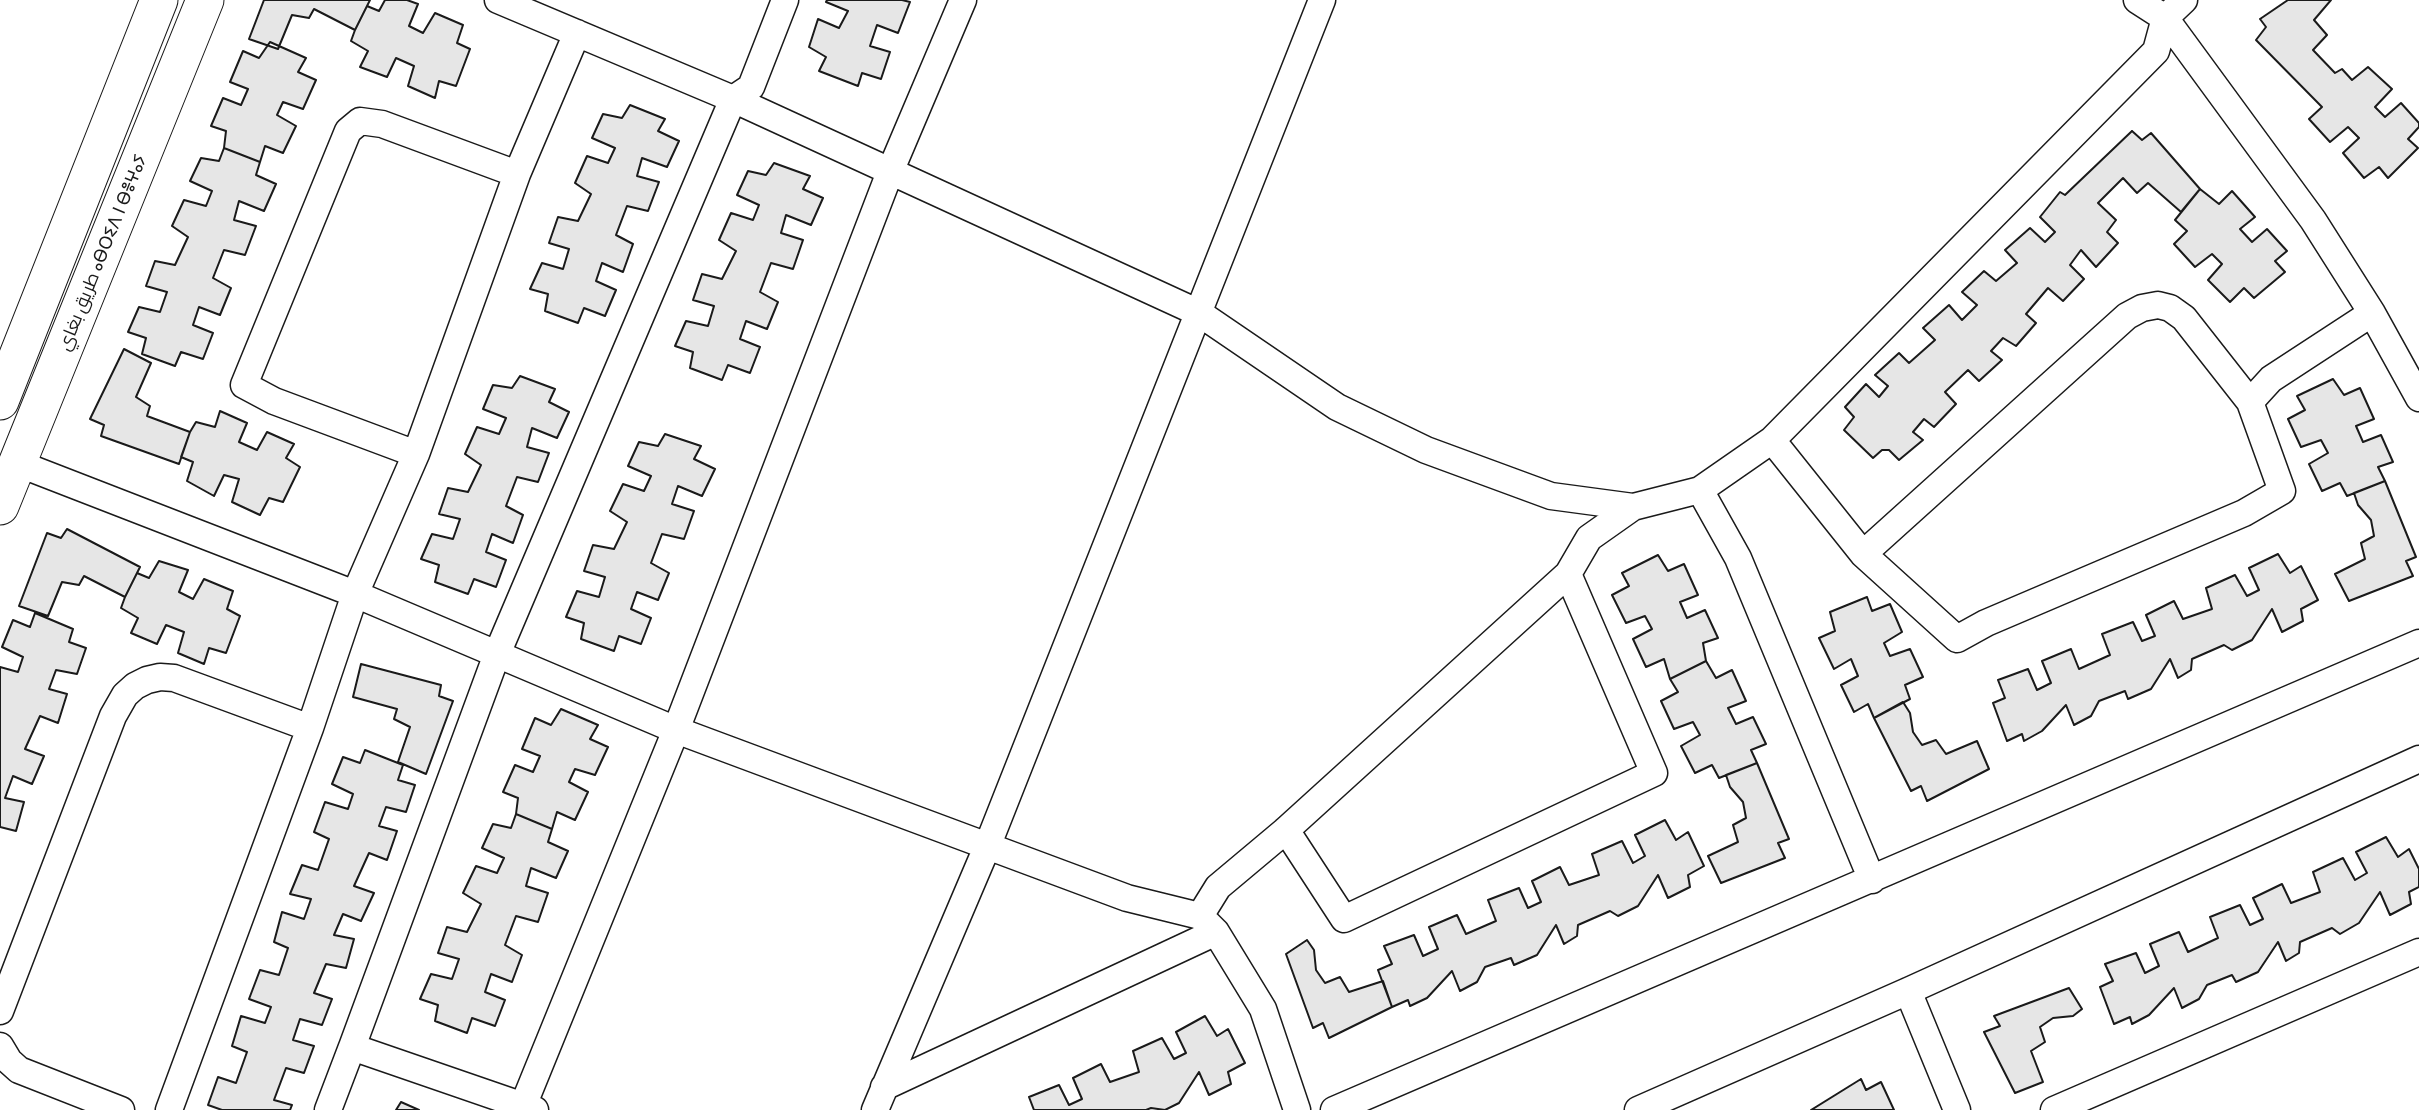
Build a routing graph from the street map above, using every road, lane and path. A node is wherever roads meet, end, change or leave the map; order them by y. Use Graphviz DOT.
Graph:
graph roads {
  1 [pos="159,0"];
  2 [pos="205,0"];
  3 [pos="498,0"];
  4 [pos="785,0"];
  5 [pos="963,0"];
  6 [pos="1322,0"];
  7 [pos="2137,0"];
  8 [pos="2184,0"];
  9 [pos="2165,18"];
  10 [pos="577,33"];
  11 [pos="733,99"];
  12 [pos="890,172"];
  13 [pos="517,174"];
  14 [pos="1199,313"];
  15 [pos="2372,313"];
  16 [pos="2419,398"];
  17 [pos="0,401"];
  18 [pos="2250,402"];
  19 [pos="1772,440"];
  20 [pos="416,454"];
  21 [pos="17,463"];
  22 [pos="1700,490"];
  23 [pos="0,506"];
  24 [pos="1633,508"];
  25 [pos="1863,554"];
  26 [pos="1568,574"];
  27 [pos="355,594"];
  28 [pos="2419,643"];
  29 [pos="497,654"];
  30 [pos="310,728"];
  31 [pos="676,730"];
  32 [pos="2419,759"];
  33 [pos="1286,830"];
  34 [pos="987,847"];
  35 [pos="1872,880"];
  36 [pos="1208,924"];
  37 [pos="2419,952"];
  38 [pos="1908,991"];
  39 [pos="0,1011"];
  40 [pos="0,1046"];
  41 [pos="352,1047"];
  42 [pos="880,1099"];
  43 [pos="529,1108"];
  44 [pos="121,1110"];
  45 [pos="169,1110"];
  46 [pos="328,1110"];
  47 [pos="1297,1110"];
  48 [pos="1334,1110"];
  49 [pos="1638,1110"];
  50 [pos="1957,1110"];
  51 [pos="2054,1110"];
  1 -- 17 [label="main road"];
  2 -- 21 [label="main road, طريق بغاي ⴰⴱⵔⵉⴷ ⵏ ⴱⴻⵖⴰⵢ"];
  3 -- 10 [label="street"];
  4 -- 11 [label="street"];
  5 -- 12 [label="street"];
  6 -- 14 [label="street"];
  7 -- 9 [label="street"];
  8 -- 9 [label="street"];
  9 -- 15 [label="street"];
  9 -- 19 [label="street"];
  10 -- 11 [label="street"];
  10 -- 13 [label="street"];
  11 -- 12 [label="street"];
  11 -- 29 [label="street"];
  12 -- 14 [label="street"];
  12 -- 31 [label="street"];
  13 -- 20 [label="street"];
  13 -- 20 [label="street"];
  14 -- 24 [label="street"];
  14 -- 34 [label="street"];
  15 -- 16 [label="street"];
  15 -- 18 [label="street"];
  18 -- 25 [label="street"];
  18 -- 25 [label="street"];
  19 -- 22 [label="street"];
  19 -- 25 [label="street"];
  20 -- 27 [label="street"];
  21 -- 23 [label="main road, طريق بغاي ⴰⴱⵔⵉⴷ ⵏ ⴱⴻⵖⴰⵢ"];
  21 -- 27 [label="street"];
  22 -- 24 [label="street"];
  22 -- 35 [label="street"];
  24 -- 26 [label="street"];
  26 -- 33 [label="street"];
  26 -- 33 [label="street"];
  27 -- 29 [label="street"];
  27 -- 30 [label="street"];
  28 -- 35 [label="street"];
  29 -- 31 [label="street"];
  29 -- 41 [label="street"];
  30 -- 39 [label="street"];
  30 -- 45 [label="street"];
  31 -- 34 [label="street"];
  31 -- 43 [label="street"];
  32 -- 38 [label="street"];
  33 -- 36 [label="street"];
  34 -- 36 [label="street"];
  34 -- 42 [label="street"];
  35 -- 48 [label="street"];
  36 -- 42 [label="street"];
  36 -- 47 [label="street"];
  37 -- 51 [label="street"];
  38 -- 49 [label="street"];
  38 -- 50 [label="street"];
  40 -- 44 [label="street"];
  41 -- 43 [label="street"];
  41 -- 46 [label="street"];
}
